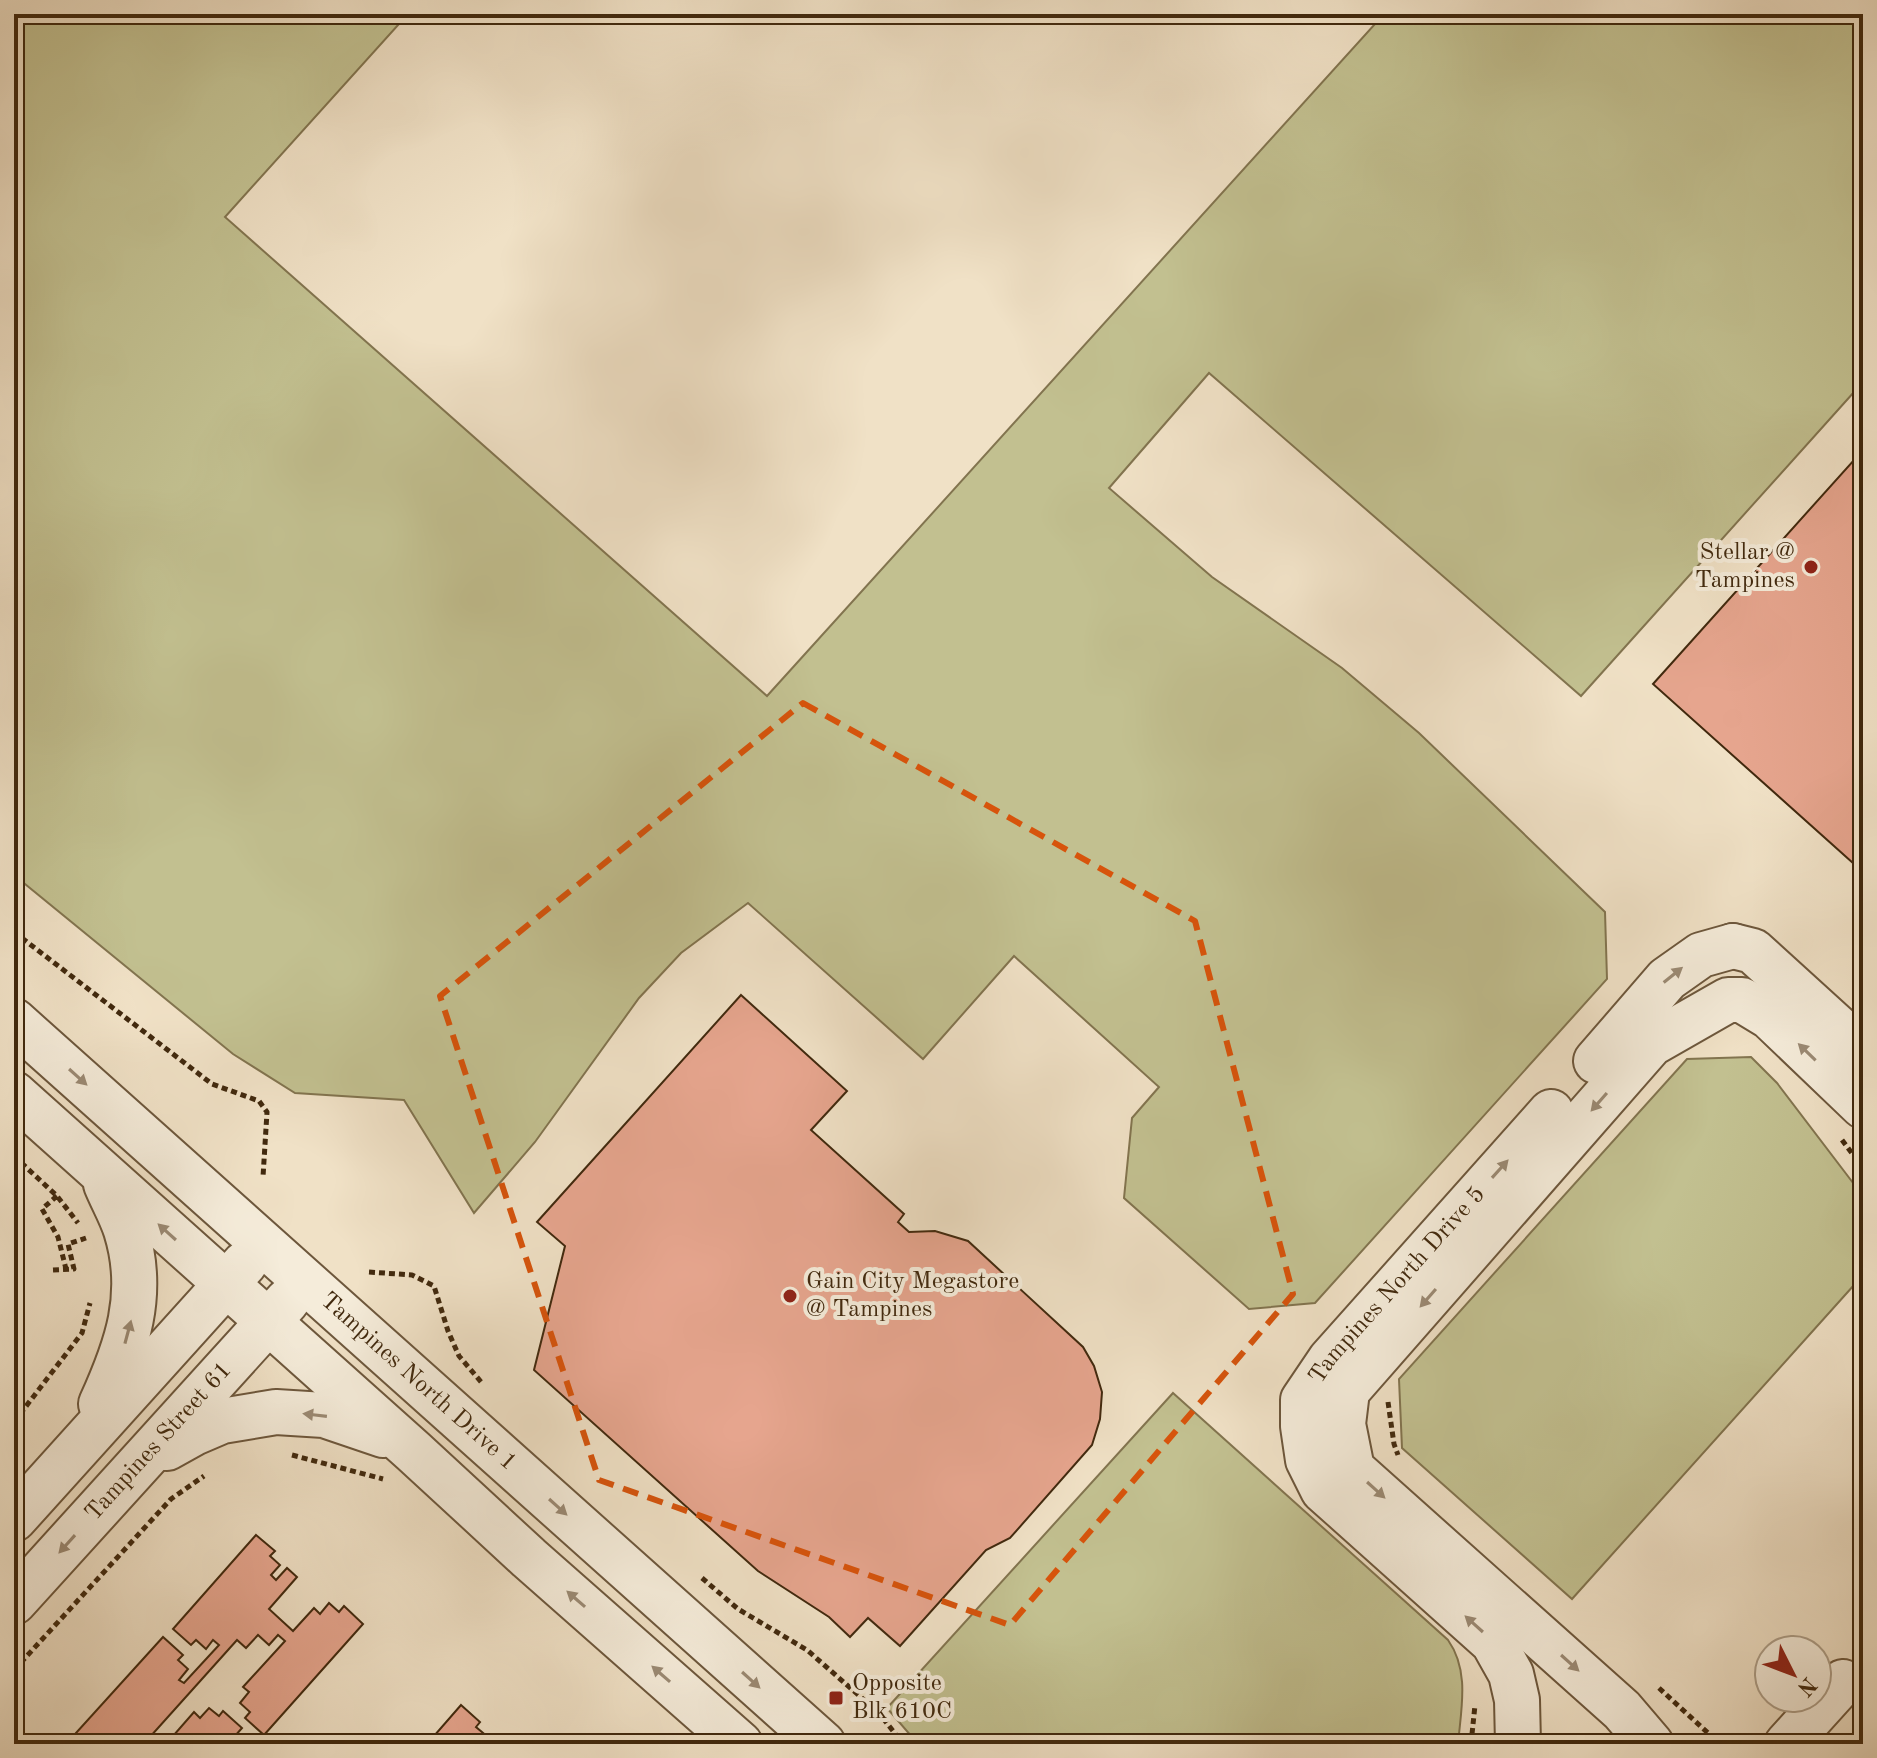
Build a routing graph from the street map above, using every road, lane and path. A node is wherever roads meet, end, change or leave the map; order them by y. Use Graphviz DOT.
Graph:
graph roads {
  1 [pos="14,932"];
  2 [pos="1733,946"];
  3 [pos="1728,1000"];
  4 [pos="14,1021"];
  5 [pos="1863,1051"];
  6 [pos="14,1094"];
  7 [pos="1851,1120"];
  8 [pos="14,1156"];
  9 [pos="1863,1168"];
  10 [pos="100,1171"];
  11 [pos="263,1177"];
  12 [pos="57,1196"];
  13 [pos="86,1238"];
  14 [pos="262,1243"];
  15 [pos="90,1250"];
  16 [pos="66,1269"];
  17 [pos="53,1270"];
  18 [pos="369,1272"];
  19 [pos="305,1281"];
  20 [pos="226,1284"];
  21 [pos="90,1303"];
  22 [pos="268,1321"];
  23 [pos="486,1387"];
  24 [pos="1388,1393"];
  25 [pos="14,1422"];
  26 [pos="413,1451"];
  27 [pos="72,1453"];
  28 [pos="499,1455"];
  29 [pos="1408,1464"];
  30 [pos="138,1465"];
  31 [pos="206,1475"];
  32 [pos="462,1496"];
  33 [pos="14,1519"];
  34 [pos="691,1569"];
  35 [pos="14,1602"];
  36 [pos="14,1670"];
  37 [pos="1843,1682"];
  38 [pos="1653,1683"];
  39 [pos="740,1744"];
  40 [pos="823,1744"];
  41 [pos="903,1744"];
  42 [pos="1518,1744"];
  43 [pos="1651,1744"];
  44 [pos="1720,1744"];
  45 [pos="1787,1744"];
  1 -- 11 [label="path"];
  2 -- 3 [label="street"];
  2 -- 5 [label="street"];
  42 -- 2 [label="street, Tampines North Drive 5, one-way"];
  7 -- 3 [label="street, one-way"];
  3 -- 43 [label="street, Tampines North Drive 5, one-way"];
  4 -- 14 [label="street, Tampines North Drive 1, one-way"];
  6 -- 10 [label="street"];
  7 -- 9 [label="path"];
  8 -- 12 [label="path"];
  20 -- 10 [label="street, one-way"];
  27 -- 10 [label="street, one-way"];
  12 -- 13 [label="path"];
  12 -- 16 [label="path"];
  13 -- 15 [label="path"];
  13 -- 16 [label="path"];
  14 -- 19 [label="street, Tampines North Drive 1"];
  14 -- 20 [label="street"];
  16 -- 17 [label="path"];
  18 -- 23 [label="path"];
  19 -- 22 [label="street, Tampines Street 61"];
  19 -- 28 [label="street, Tampines North Drive 1"];
  20 -- 22 [label="street"];
  20 -- 27 [label="street"];
  21 -- 25 [label="path"];
  22 -- 26 [label="street"];
  22 -- 30 [label="street, Tampines Street 61"];
  24 -- 29 [label="path"];
  26 -- 30 [label="street, one-way"];
  26 -- 32 [label="street"];
  27 -- 33 [label="street"];
  28 -- 32 [label="street"];
  28 -- 40 [label="street, Tampines North Drive 1, one-way"];
  30 -- 35 [label="street, Tampines Street 61, one-way"];
  31 -- 36 [label="path"];
  39 -- 32 [label="street, one-way"];
  34 -- 41 [label="path"];
  37 -- 45 [label="street"];
  38 -- 44 [label="path"];
}
